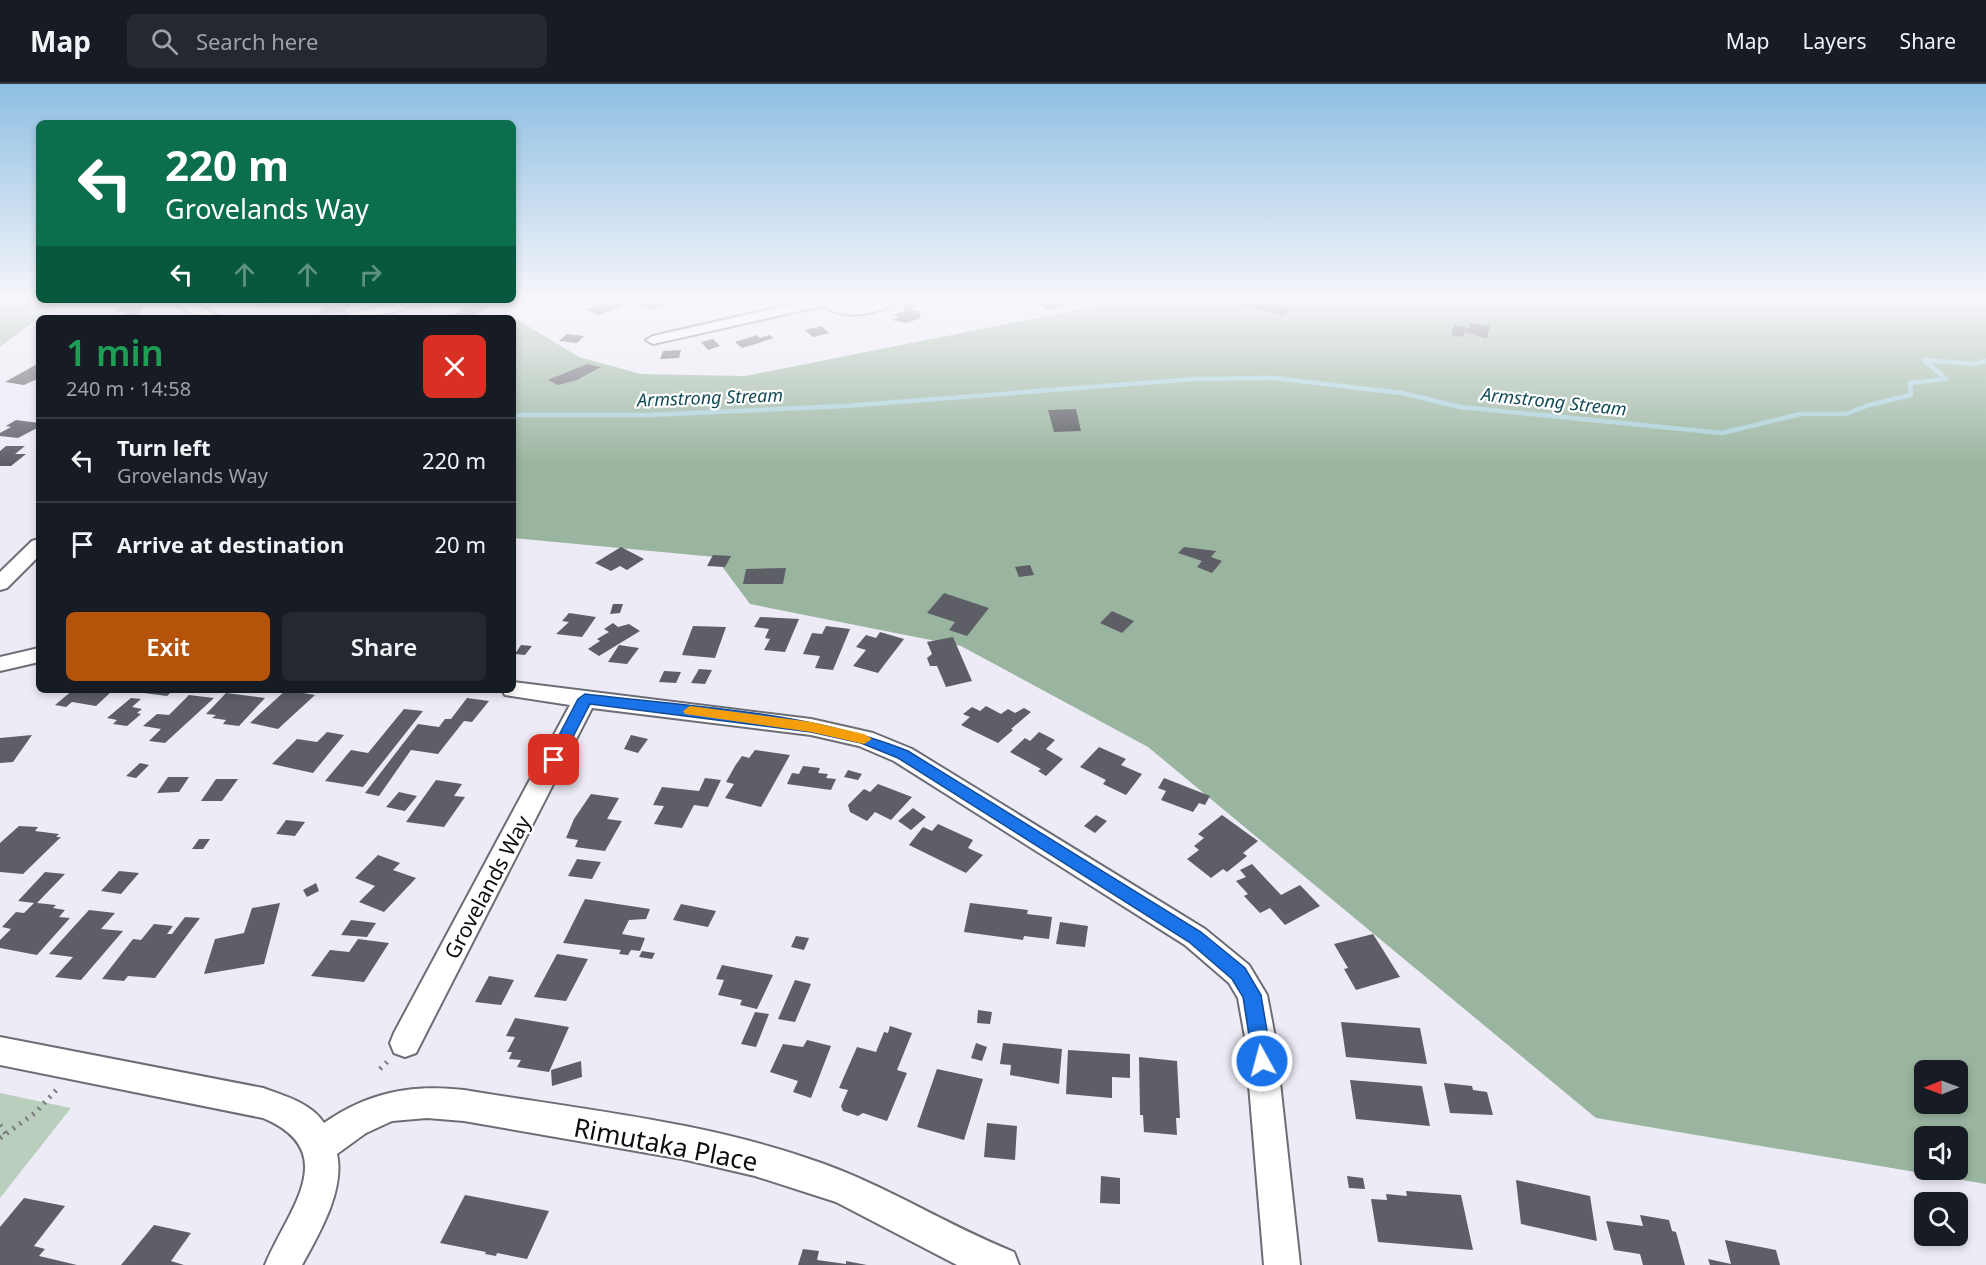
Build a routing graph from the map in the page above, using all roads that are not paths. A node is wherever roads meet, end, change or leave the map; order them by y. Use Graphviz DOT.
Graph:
graph roads {
  1 [pos="36,548"];
  2 [pos="0,584"];
  3 [pos="36,656"];
  4 [pos="0,664"];
  5 [pos="516,690"];
  6 [pos="585,699"];
  7 [pos="405,1044"];
  8 [pos="0,1051"];
  9 [pos="321,1146"];
  10 [pos="283,1265"];
  11 [pos="1001,1265"];
  12 [pos="1282,1265"];
  1 -- 2 [label="street"];
  3 -- 4 [label="street"];
  5 -- 6 [label="street"];
  6 -- 7 [label="street, Grovelands Way"];
  6 -- 12 [label="street"];
  8 -- 9 [label="street"];
  9 -- 10 [label="street"];
  9 -- 11 [label="street, Rimutaka Place"];
}
